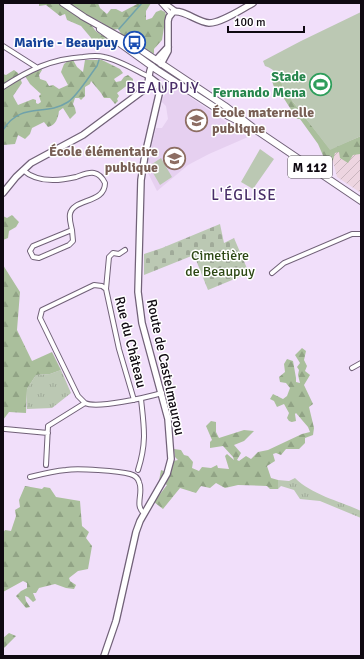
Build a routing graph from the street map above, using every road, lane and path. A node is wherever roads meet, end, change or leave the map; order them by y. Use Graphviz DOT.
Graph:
graph roads {
  1 [pos="64,3"];
  2 [pos="160,3"];
  3 [pos="164,3"];
  4 [pos="253,3"];
  5 [pos="173,13"];
  6 [pos="82,16"];
  7 [pos="3,46"];
  8 [pos="168,46"];
  9 [pos="156,60"];
  10 [pos="161,64"];
  11 [pos="152,66"];
  12 [pos="36,67"];
  13 [pos="157,70"];
  14 [pos="149,77"];
  15 [pos="3,87"];
  16 [pos="259,132"];
  17 [pos="23,170"];
  18 [pos="3,193"];
  19 [pos="361,201"];
  20 [pos="72,230"];
  21 [pos="361,234"];
  22 [pos="125,250"];
  23 [pos="272,273"];
  24 [pos="106,289"];
  25 [pos="361,363"];
  26 [pos="352,368"];
  27 [pos="162,393"];
  28 [pos="141,398"];
  29 [pos="134,400"];
  30 [pos="85,403"];
  31 [pos="6,429"];
  32 [pos="48,433"];
  33 [pos="46,466"];
  34 [pos="138,470"];
  35 [pos="30,477"];
  36 [pos="144,514"];
  37 [pos="104,656"];
  1 -- 6 [label="main road, M 112"];
  2 -- 5 [label="street"];
  3 -- 5 [label="street"];
  4 -- 5 [label="street"];
  5 -- 8 [label="street"];
  6 -- 9 [label="main road, M 112"];
  6 -- 11 [label="main road, M 112"];
  7 -- 12 [label="street"];
  8 -- 9 [label="street"];
  8 -- 10 [label="street"];
  9 -- 10 [label="main road, M 112"];
  9 -- 11 [label="main road"];
  10 -- 13 [label="main road"];
  10 -- 16 [label="main road, M 112"];
  11 -- 13 [label="main road, M 112"];
  11 -- 14 [label="street"];
  12 -- 14 [label="street"];
  12 -- 15 [label="street"];
  13 -- 14 [label="street"];
  13 -- 16 [label="main road, M 112"];
  14 -- 17 [label="street"];
  14 -- 27 [label="street, Route de Castelmaurou"];
  16 -- 19 [label="main road, M 112"];
  17 -- 18 [label="street"];
  17 -- 20 [label="street"];
  20 -- 20 [label="street"];
  21 -- 23 [label="street"];
  22 -- 24 [label="street, Rue du Château"];
  24 -- 29 [label="street, Rue du Château"];
  24 -- 30 [label="street, Rue du Château"];
  25 -- 26 [label="street"];
  27 -- 28 [label="street, Rue du Château"];
  27 -- 36 [label="street, Route de Castelmaurou"];
  28 -- 29 [label="street, Rue du Château"];
  28 -- 34 [label="street"];
  29 -- 30 [label="street, Rue du Château"];
  30 -- 32 [label="street"];
  31 -- 32 [label="street"];
  32 -- 33 [label="street"];
  35 -- 36 [label="street"];
  36 -- 37 [label="street, Route de Castelmaurou"];
}
